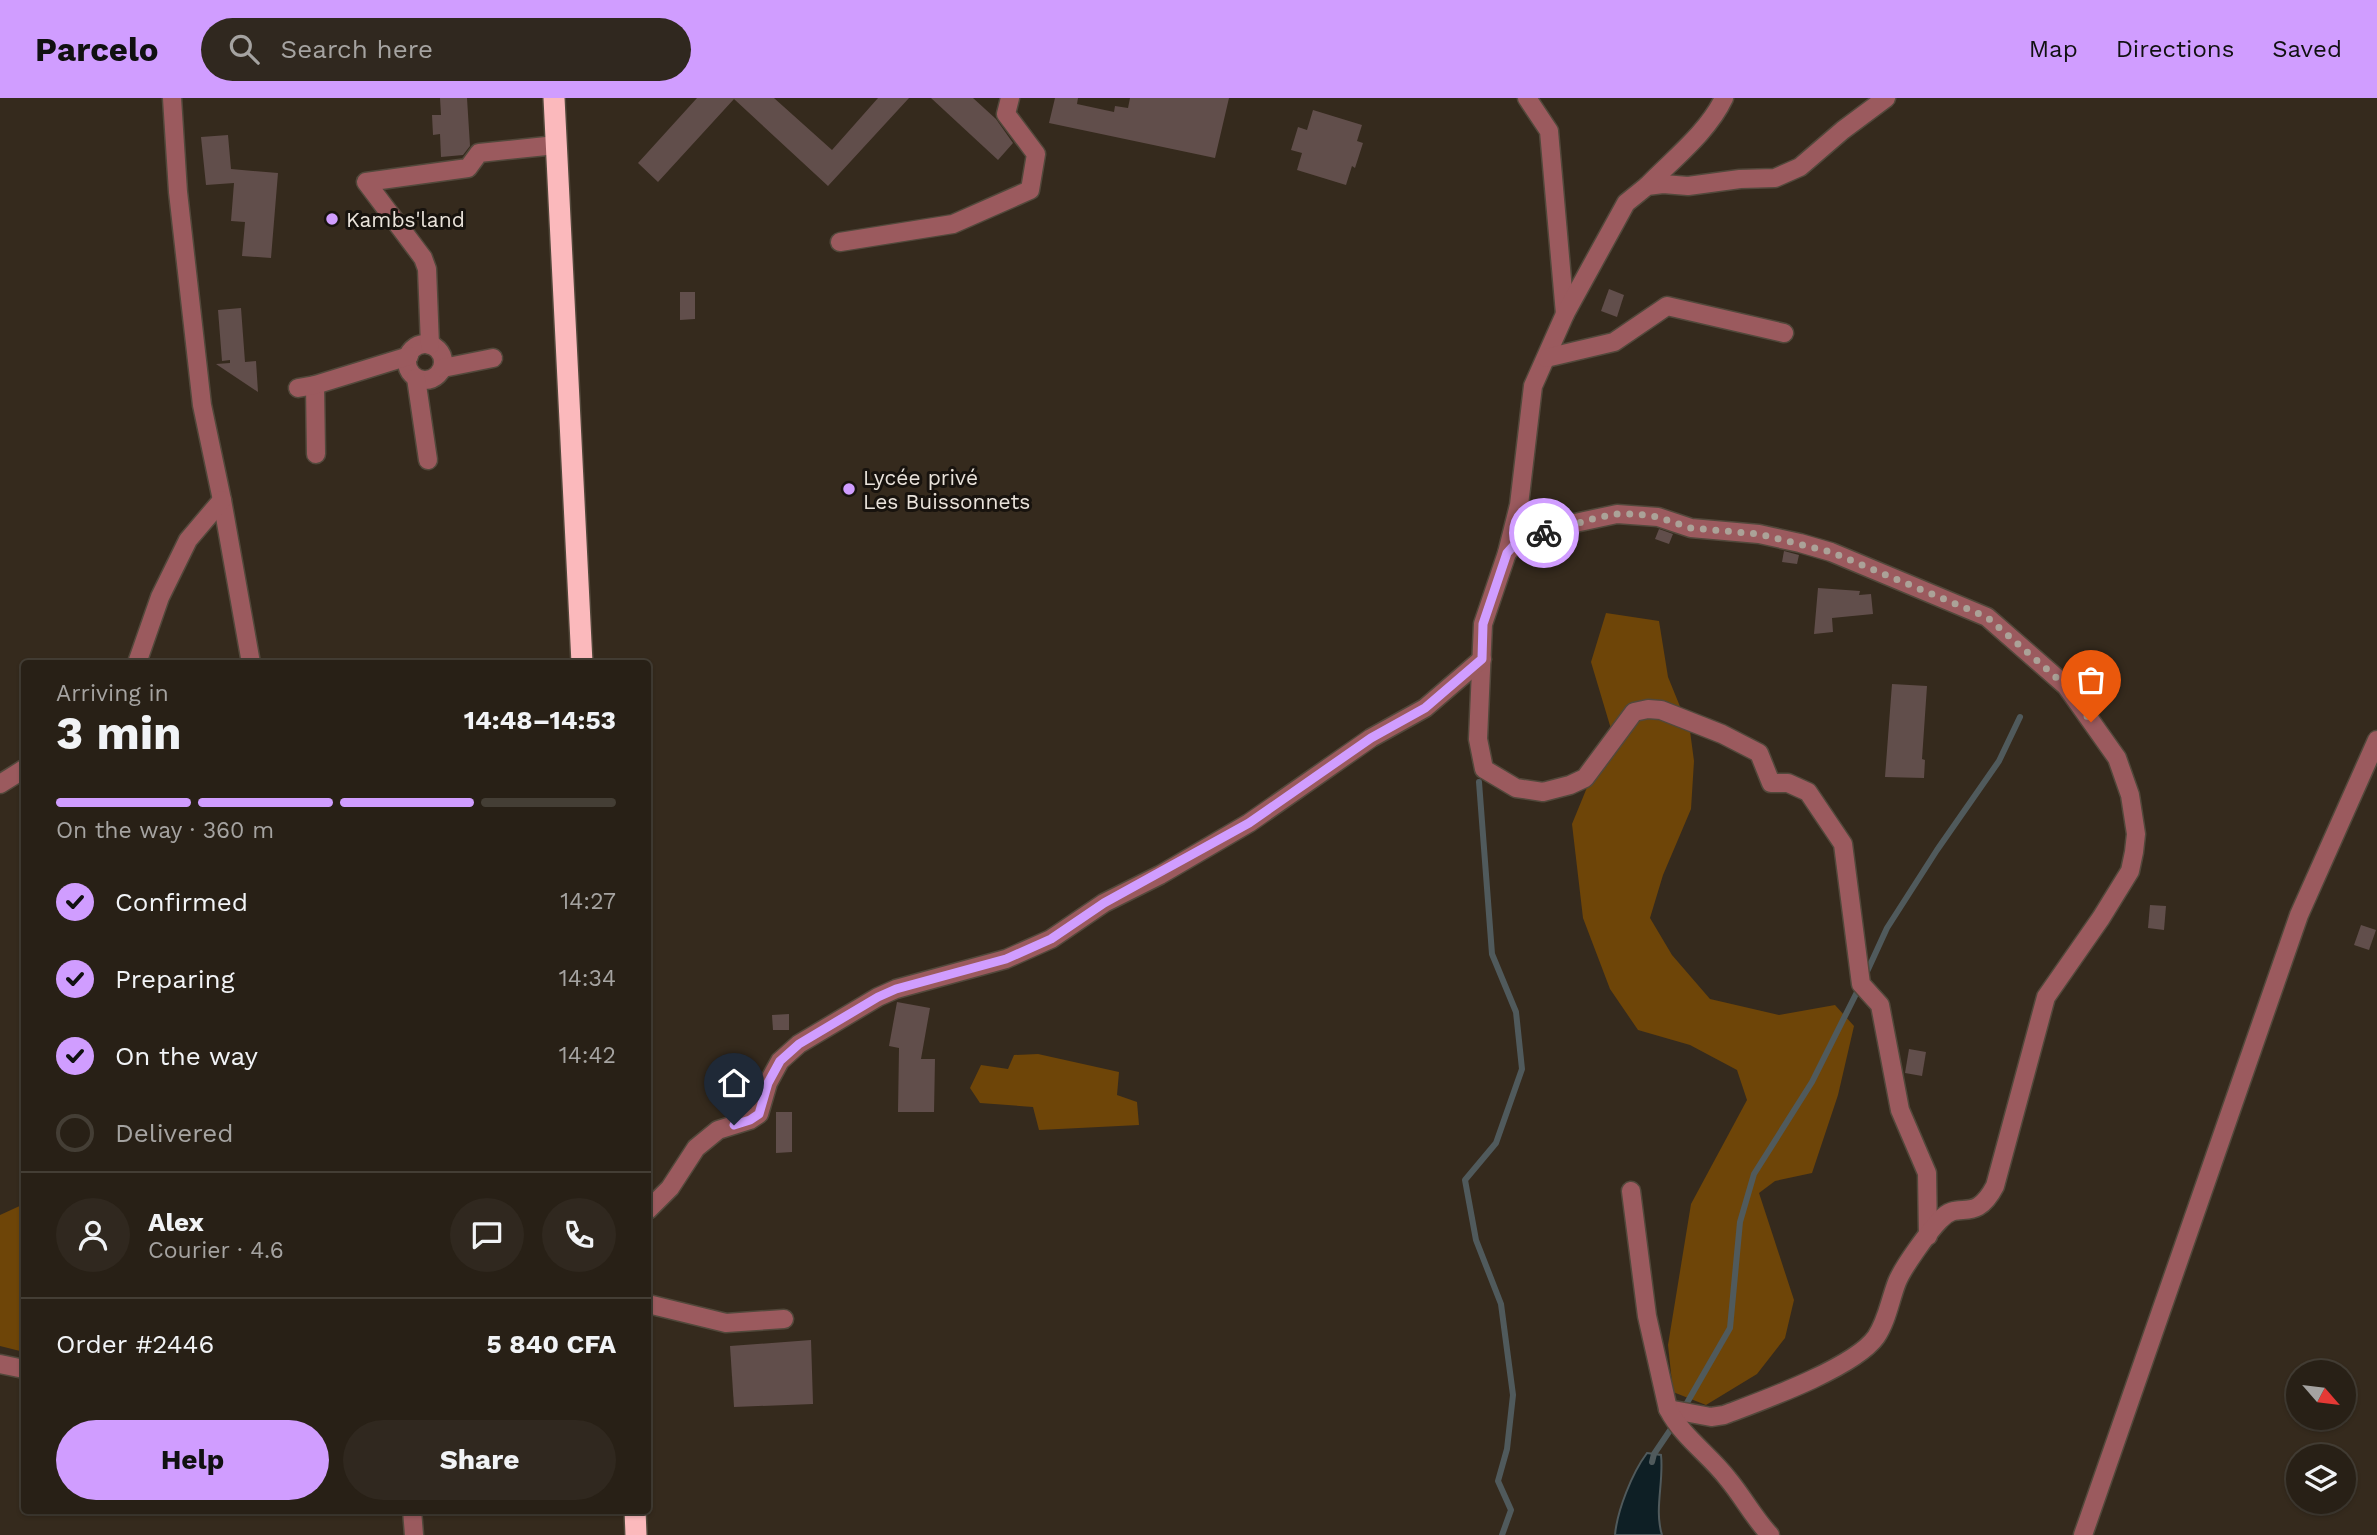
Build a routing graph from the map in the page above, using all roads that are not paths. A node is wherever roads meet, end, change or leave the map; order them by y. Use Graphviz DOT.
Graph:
graph roads {
  1 [pos="172,98"];
  2 [pos="554,98"];
  3 [pos="1010,98"];
  4 [pos="1527,98"];
  5 [pos="1724,98"];
  6 [pos="1886,98"];
  7 [pos="556,145"];
  8 [pos="1647,186"];
  9 [pos="840,242"];
  10 [pos="1565,314"];
  11 [pos="1784,333"];
  12 [pos="430,345"];
  13 [pos="409,356"];
  14 [pos="493,358"];
  15 [pos="1546,358"];
  16 [pos="443,368"];
  17 [pos="416,378"];
  18 [pos="316,454"];
  19 [pos="428,460"];
  20 [pos="222,500"];
  21 [pos="1507,553"];
  22 [pos="1482,659"];
  23 [pos="138,660"];
  24 [pos="250,660"];
  25 [pos="582,660"];
  26 [pos="2377,740"];
  27 [pos="2373,757"];
  28 [pos="21,771"];
  29 [pos="0,784"];
  30 [pos="1631,1191"];
  31 [pos="651,1207"];
  32 [pos="1928,1236"];
  33 [pos="651,1305"];
  34 [pos="785,1319"];
  35 [pos="0,1364"];
  36 [pos="21,1368"];
  37 [pos="1668,1409"];
  38 [pos="412,1514"];
  39 [pos="635,1514"];
  40 [pos="414,1535"];
  41 [pos="636,1535"];
  42 [pos="1770,1535"];
  43 [pos="2082,1535"];
  1 -- 20 [label="street"];
  2 -- 7 [label="highway"];
  3 -- 9 [label="street"];
  4 -- 10 [label="street"];
  5 -- 8 [label="street"];
  6 -- 8 [label="street"];
  7 -- 12 [label="street"];
  7 -- 25 [label="highway"];
  8 -- 10 [label="street"];
  10 -- 15 [label="street"];
  11 -- 15 [label="street"];
  12 -- 13 [label="street"];
  12 -- 16 [label="street"];
  13 -- 17 [label="street"];
  13 -- 18 [label="street"];
  14 -- 16 [label="street"];
  15 -- 21 [label="street"];
  16 -- 17 [label="street"];
  17 -- 19 [label="street"];
  20 -- 23 [label="street"];
  20 -- 24 [label="street"];
  21 -- 22 [label="street"];
  21 -- 32 [label="street"];
  22 -- 31 [label="street"];
  22 -- 32 [label="street"];
  26 -- 27 [label="street"];
  27 -- 43 [label="street"];
  28 -- 29 [label="street"];
  30 -- 37 [label="street"];
  32 -- 37 [label="street"];
  33 -- 34 [label="street"];
  35 -- 36 [label="street"];
  37 -- 42 [label="street"];
  38 -- 40 [label="street"];
  39 -- 41 [label="highway"];
}
